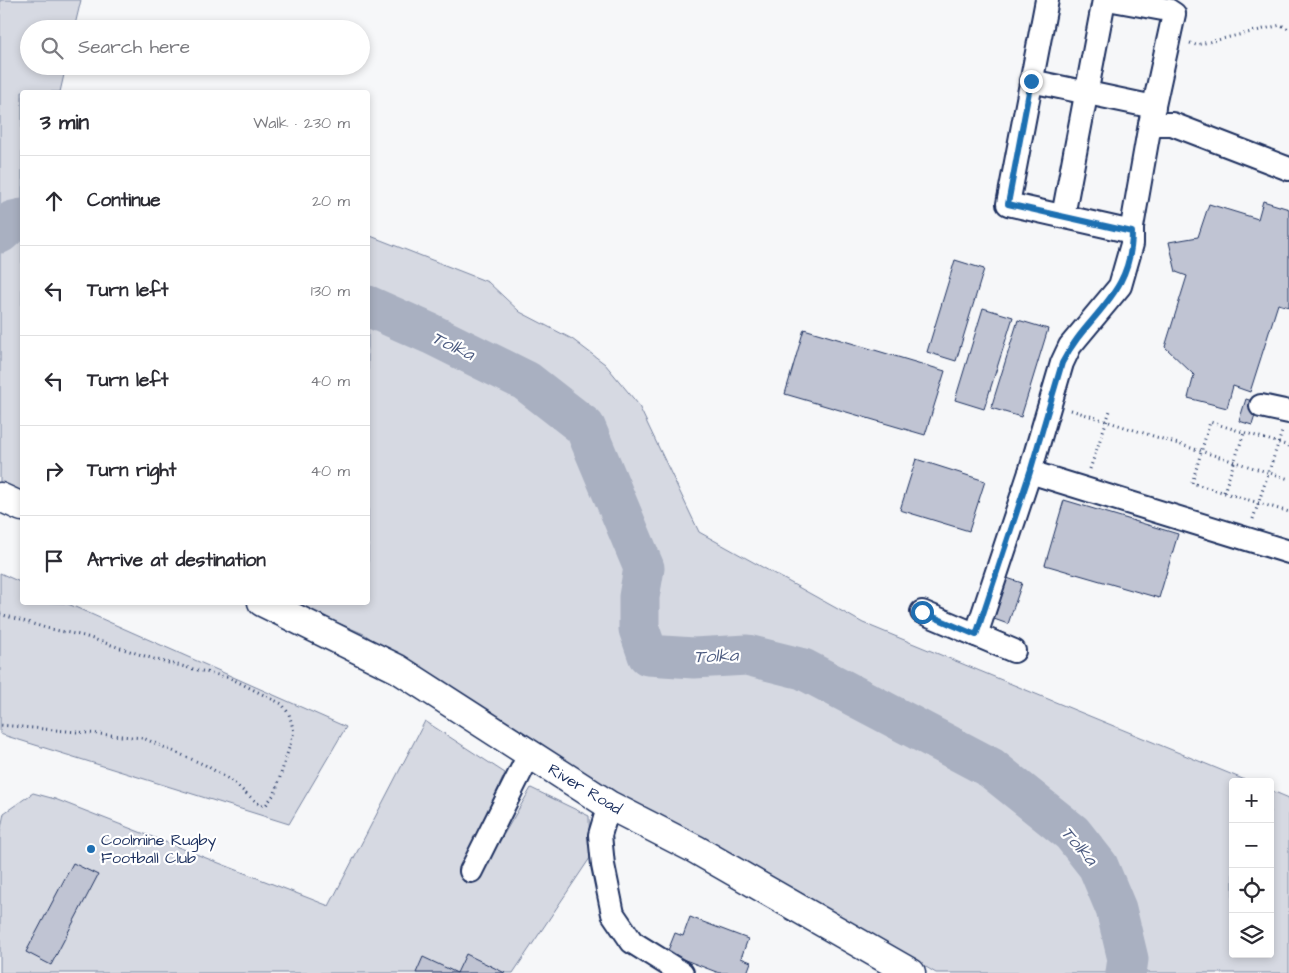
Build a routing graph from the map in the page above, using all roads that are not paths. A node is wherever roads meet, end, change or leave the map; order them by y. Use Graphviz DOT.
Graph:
graph roads {
  1 [pos="1047,0"];
  2 [pos="1104,0"];
  3 [pos="1113,0"];
  4 [pos="1031,81"];
  5 [pos="1087,93"];
  6 [pos="1152,116"];
  7 [pos="1289,169"];
  8 [pos="1063,216"];
  9 [pos="1132,232"];
  10 [pos="1261,406"];
  11 [pos="1289,412"];
  12 [pos="1030,472"];
  13 [pos="0,497"];
  14 [pos="20,506"];
  15 [pos="1289,552"];
  16 [pos="268,605"];
  17 [pos="922,612"];
  18 [pos="976,635"];
  19 [pos="1014,651"];
  20 [pos="529,755"];
  21 [pos="609,805"];
  22 [pos="471,871"];
  23 [pos="682,973"];
  24 [pos="911,973"];
  1 -- 4 [label="lane"];
  2 -- 5 [label="lane"];
  3 -- 6 [label="lane"];
  4 -- 5 [label="lane"];
  4 -- 8 [label="lane"];
  5 -- 6 [label="lane"];
  5 -- 8 [label="lane"];
  6 -- 7 [label="lane"];
  6 -- 9 [label="lane"];
  8 -- 9 [label="lane"];
  9 -- 12 [label="lane"];
  10 -- 11 [label="lane"];
  12 -- 15 [label="lane"];
  12 -- 18 [label="lane"];
  13 -- 14 [label="main road"];
  16 -- 20 [label="main road, River Road"];
  17 -- 18 [label="lane"];
  18 -- 19 [label="lane"];
  20 -- 21 [label="main road, River Road"];
  20 -- 22 [label="lane"];
  21 -- 23 [label="lane"];
  21 -- 24 [label="main road, River Road"];
}
